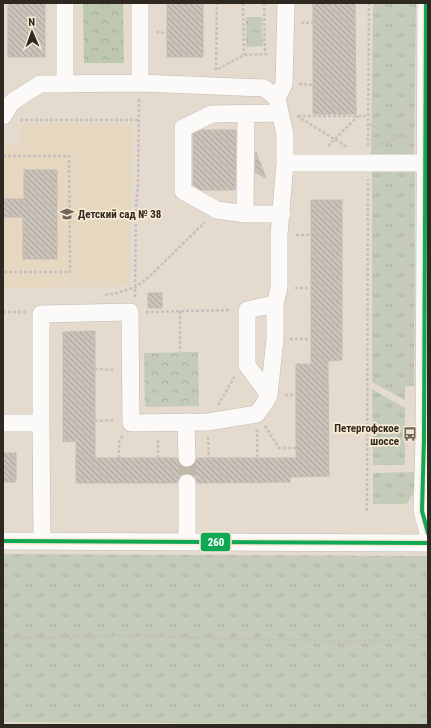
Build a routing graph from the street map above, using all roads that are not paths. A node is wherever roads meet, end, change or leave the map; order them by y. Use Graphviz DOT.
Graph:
graph roads {
  1 [pos="65,3"];
  2 [pos="140,3"];
  3 [pos="286,3"];
  4 [pos="426,3"];
  5 [pos="140,83"];
  6 [pos="64,84"];
  7 [pos="279,106"];
  8 [pos="246,114"];
  9 [pos="11,118"];
  10 [pos="426,163"];
  11 [pos="286,164"];
  12 [pos="245,214"];
  13 [pos="282,214"];
  14 [pos="426,290"];
  15 [pos="275,304"];
  16 [pos="269,395"];
  17 [pos="186,422"];
  18 [pos="3,423"];
  19 [pos="41,423"];
  20 [pos="187,458"];
  21 [pos="187,483"];
  22 [pos="428,533"];
  23 [pos="3,540"];
  24 [pos="42,541"];
  25 [pos="187,542"];
  26 [pos="428,543"];
  1 -- 6 [label="street"];
  2 -- 5 [label="street"];
  3 -- 7 [label="street"];
  4 -- 10 [label="street"];
  5 -- 6 [label="street"];
  5 -- 7 [label="street"];
  6 -- 9 [label="street"];
  7 -- 8 [label="street"];
  7 -- 11 [label="street"];
  8 -- 12 [label="street"];
  8 -- 12 [label="street"];
  10 -- 11 [label="street"];
  10 -- 14 [label="street"];
  11 -- 13 [label="street"];
  12 -- 13 [label="street"];
  13 -- 15 [label="street"];
  14 -- 22 [label="street"];
  15 -- 16 [label="street"];
  15 -- 16 [label="street"];
  16 -- 17 [label="street"];
  17 -- 19 [label="street"];
  17 -- 20 [label="street"];
  18 -- 19 [label="street"];
  19 -- 24 [label="street"];
  21 -- 25 [label="street"];
  23 -- 24 [label="street"];
  24 -- 25 [label="street"];
  25 -- 26 [label="street"];
}
